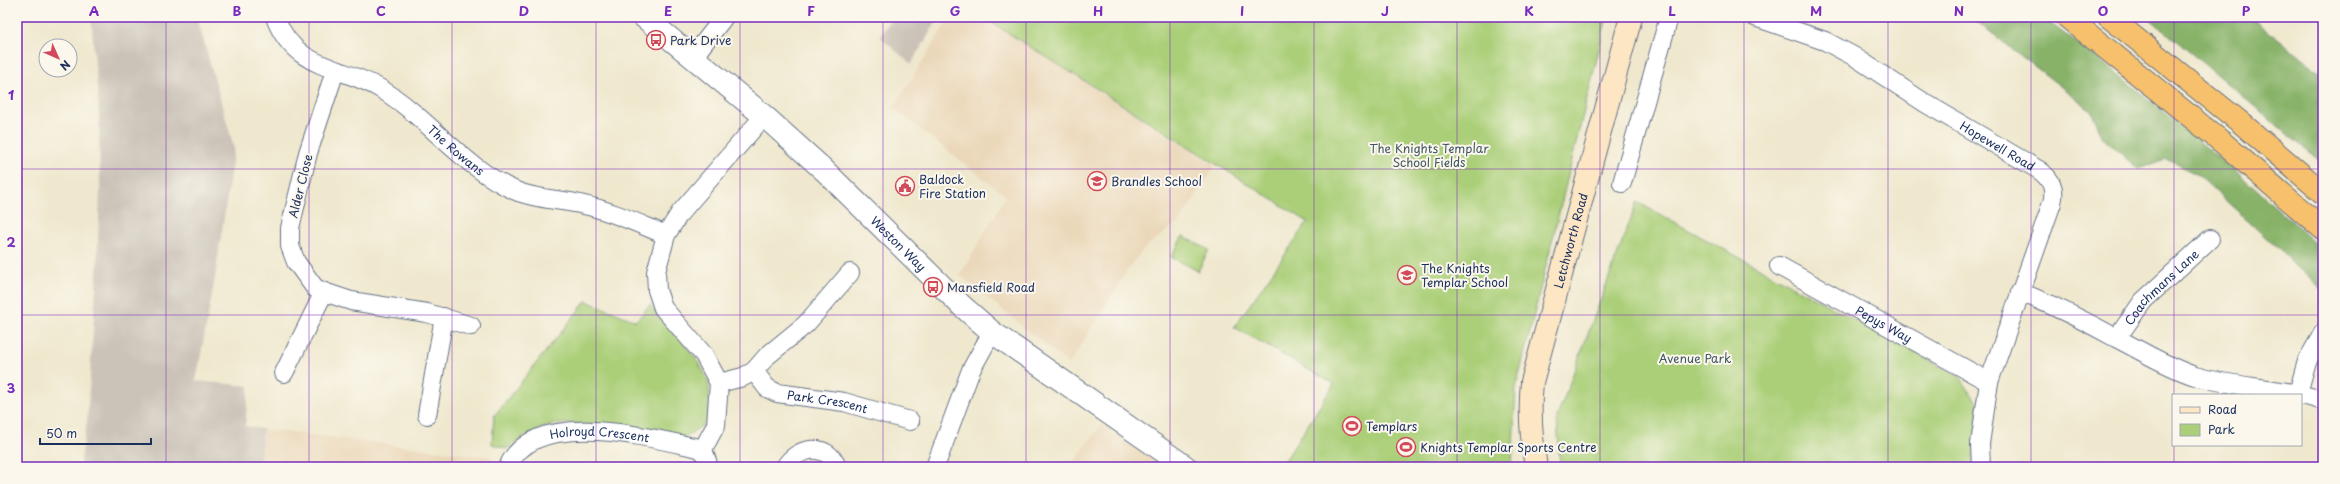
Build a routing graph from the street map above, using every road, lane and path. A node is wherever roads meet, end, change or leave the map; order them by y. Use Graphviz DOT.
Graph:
graph roads {
  1 [pos="275,17"];
  2 [pos="644,17"];
  3 [pos="724,17"];
  4 [pos="1631,17"];
  5 [pos="1670,17"];
  6 [pos="1755,17"];
  7 [pos="2067,17"];
  8 [pos="2108,17"];
  9 [pos="693,57"];
  10 [pos="335,71"];
  11 [pos="764,116"];
  12 [pos="1622,183"];
  13 [pos="2323,193"];
  14 [pos="2323,229"];
  15 [pos="666,235"];
  16 [pos="2210,239"];
  17 [pos="1779,266"];
  18 [pos="850,273"];
  19 [pos="324,292"];
  20 [pos="2020,292"];
  21 [pos="444,317"];
  22 [pos="471,326"];
  23 [pos="992,332"];
  24 [pos="2323,333"];
  25 [pos="2117,338"];
  26 [pos="754,371"];
  27 [pos="284,373"];
  28 [pos="1989,382"];
  29 [pos="719,383"];
  30 [pos="2298,393"];
  31 [pos="2301,394"];
  32 [pos="2302,394"];
  33 [pos="2323,401"];
  34 [pos="427,415"];
  35 [pos="910,421"];
  36 [pos="703,449"];
  37 [pos="508,467"];
  38 [pos="709,467"];
  39 [pos="785,467"];
  40 [pos="837,467"];
  41 [pos="935,467"];
  42 [pos="1186,467"];
  43 [pos="1536,467"];
  44 [pos="1982,467"];
  1 -- 10 [label="street, The Rowans"];
  2 -- 9 [label="street, Weston Way"];
  3 -- 9 [label="street"];
  4 -- 43 [label="main road, Letchworth Road"];
  5 -- 12 [label="street"];
  6 -- 20 [label="street, Hopewell Road"];
  7 -- 14 [label="highway"];
  8 -- 13 [label="highway"];
  9 -- 11 [label="street, Weston Way"];
  10 -- 15 [label="street, The Rowans"];
  10 -- 19 [label="street, Alder Close"];
  11 -- 15 [label="street"];
  11 -- 23 [label="street, Weston Way"];
  15 -- 29 [label="street"];
  16 -- 25 [label="street, Coachmans Lane"];
  17 -- 28 [label="street, Pepys Way"];
  18 -- 26 [label="street"];
  19 -- 21 [label="street, Alder Close"];
  19 -- 27 [label="street"];
  20 -- 25 [label="street, Coachmans Lane"];
  20 -- 28 [label="street, Hopewell Road"];
  21 -- 22 [label="street, Alder Close"];
  21 -- 34 [label="street"];
  23 -- 41 [label="street"];
  23 -- 42 [label="street, Weston Way"];
  24 -- 30 [label="street"];
  25 -- 30 [label="street, Coachmans Lane"];
  26 -- 29 [label="street"];
  26 -- 35 [label="street, Park Crescent"];
  28 -- 44 [label="street, Hopewell Road"];
  29 -- 36 [label="street"];
  30 -- 31 [label="street, Coachmans Lane"];
  32 -- 33 [label="street, Coachmans Lane"];
  36 -- 37 [label="street, Holroyd Crescent"];
  36 -- 38 [label="street"];
  39 -- 40 [label="street"];
}
